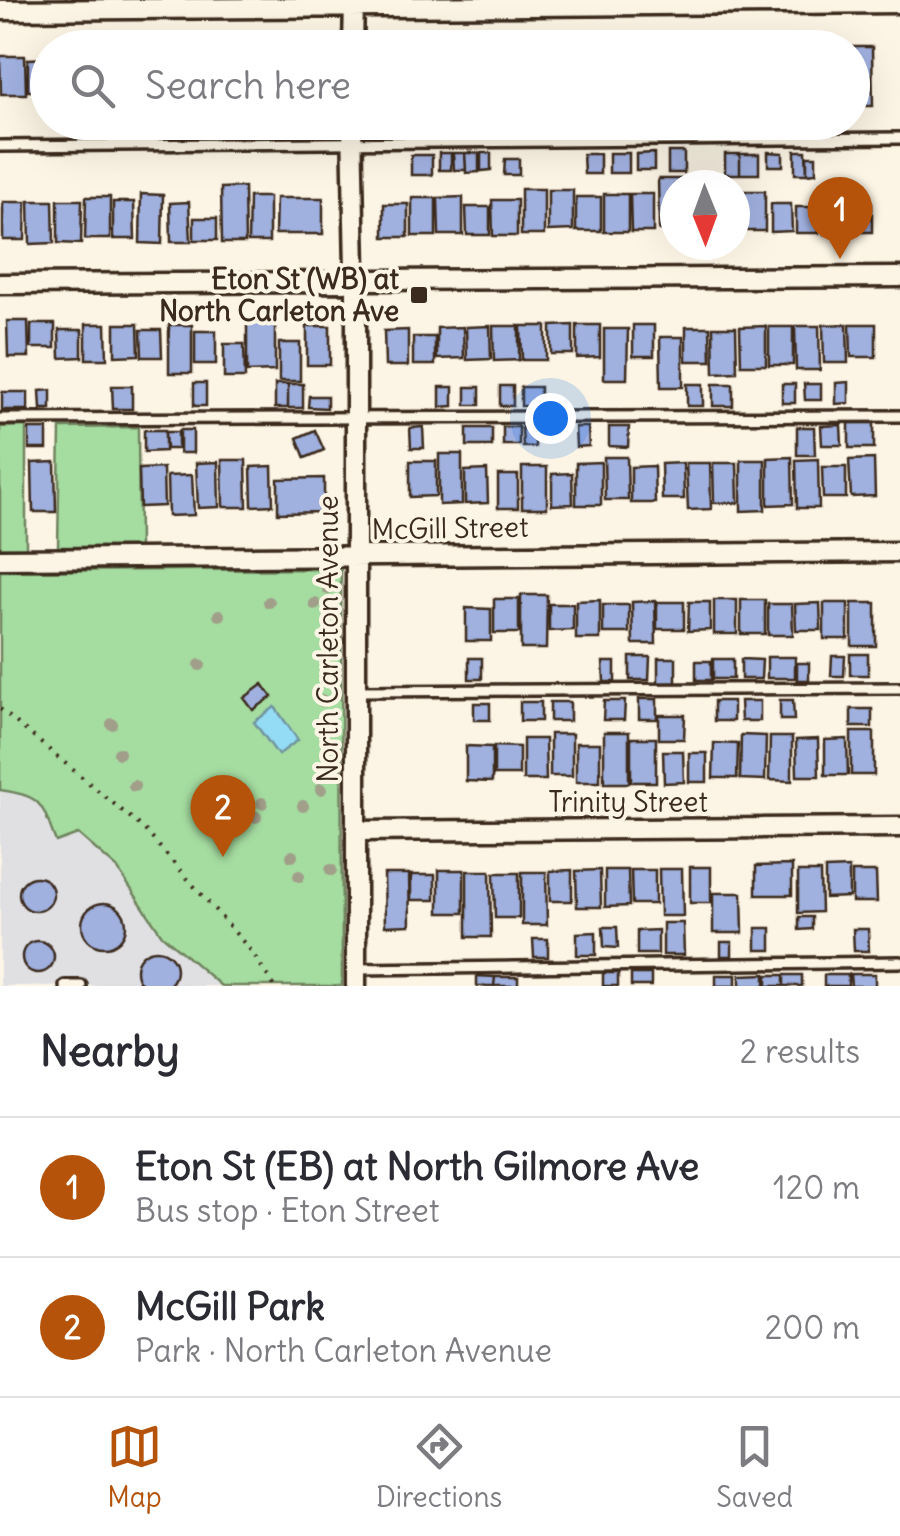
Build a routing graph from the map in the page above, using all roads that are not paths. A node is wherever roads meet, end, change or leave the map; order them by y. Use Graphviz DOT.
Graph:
graph roads {
  1 [pos="354,3"];
  2 [pos="900,3"];
  3 [pos="0,10"];
  4 [pos="353,30"];
  5 [pos="870,138"];
  6 [pos="900,138"];
  7 [pos="352,140"];
  8 [pos="717,140"];
  9 [pos="352,144"];
  10 [pos="0,146"];
  11 [pos="900,277"];
  12 [pos="356,281"];
  13 [pos="0,284"];
  14 [pos="900,416"];
  15 [pos="355,418"];
  16 [pos="0,419"];
  17 [pos="900,552"];
  18 [pos="355,557"];
  19 [pos="0,559"];
  20 [pos="900,688"];
  21 [pos="356,690"];
  22 [pos="900,828"];
  23 [pos="356,831"];
  24 [pos="900,962"];
  25 [pos="356,977"];
  26 [pos="65,986"];
  27 [pos="80,986"];
  1 -- 2 [label="street"];
  1 -- 3 [label="street"];
  1 -- 4 [label="street"];
  5 -- 6 [label="lane"];
  7 -- 9 [label="street, North Carleton Avenue"];
  8 -- 9 [label="lane"];
  9 -- 10 [label="lane"];
  9 -- 12 [label="street, North Carleton Avenue"];
  11 -- 12 [label="street"];
  12 -- 13 [label="street"];
  12 -- 15 [label="street, North Carleton Avenue"];
  14 -- 15 [label="lane"];
  15 -- 16 [label="lane"];
  15 -- 18 [label="street, North Carleton Avenue"];
  17 -- 18 [label="street, McGill Street"];
  18 -- 19 [label="street, McGill Street"];
  18 -- 21 [label="street, North Carleton Avenue"];
  20 -- 21 [label="lane"];
  21 -- 23 [label="street, North Carleton Avenue"];
  22 -- 23 [label="street, Trinity Street"];
  23 -- 25 [label="street, North Carleton Avenue"];
  24 -- 25 [label="lane"];
  26 -- 27 [label="lane"];
}
